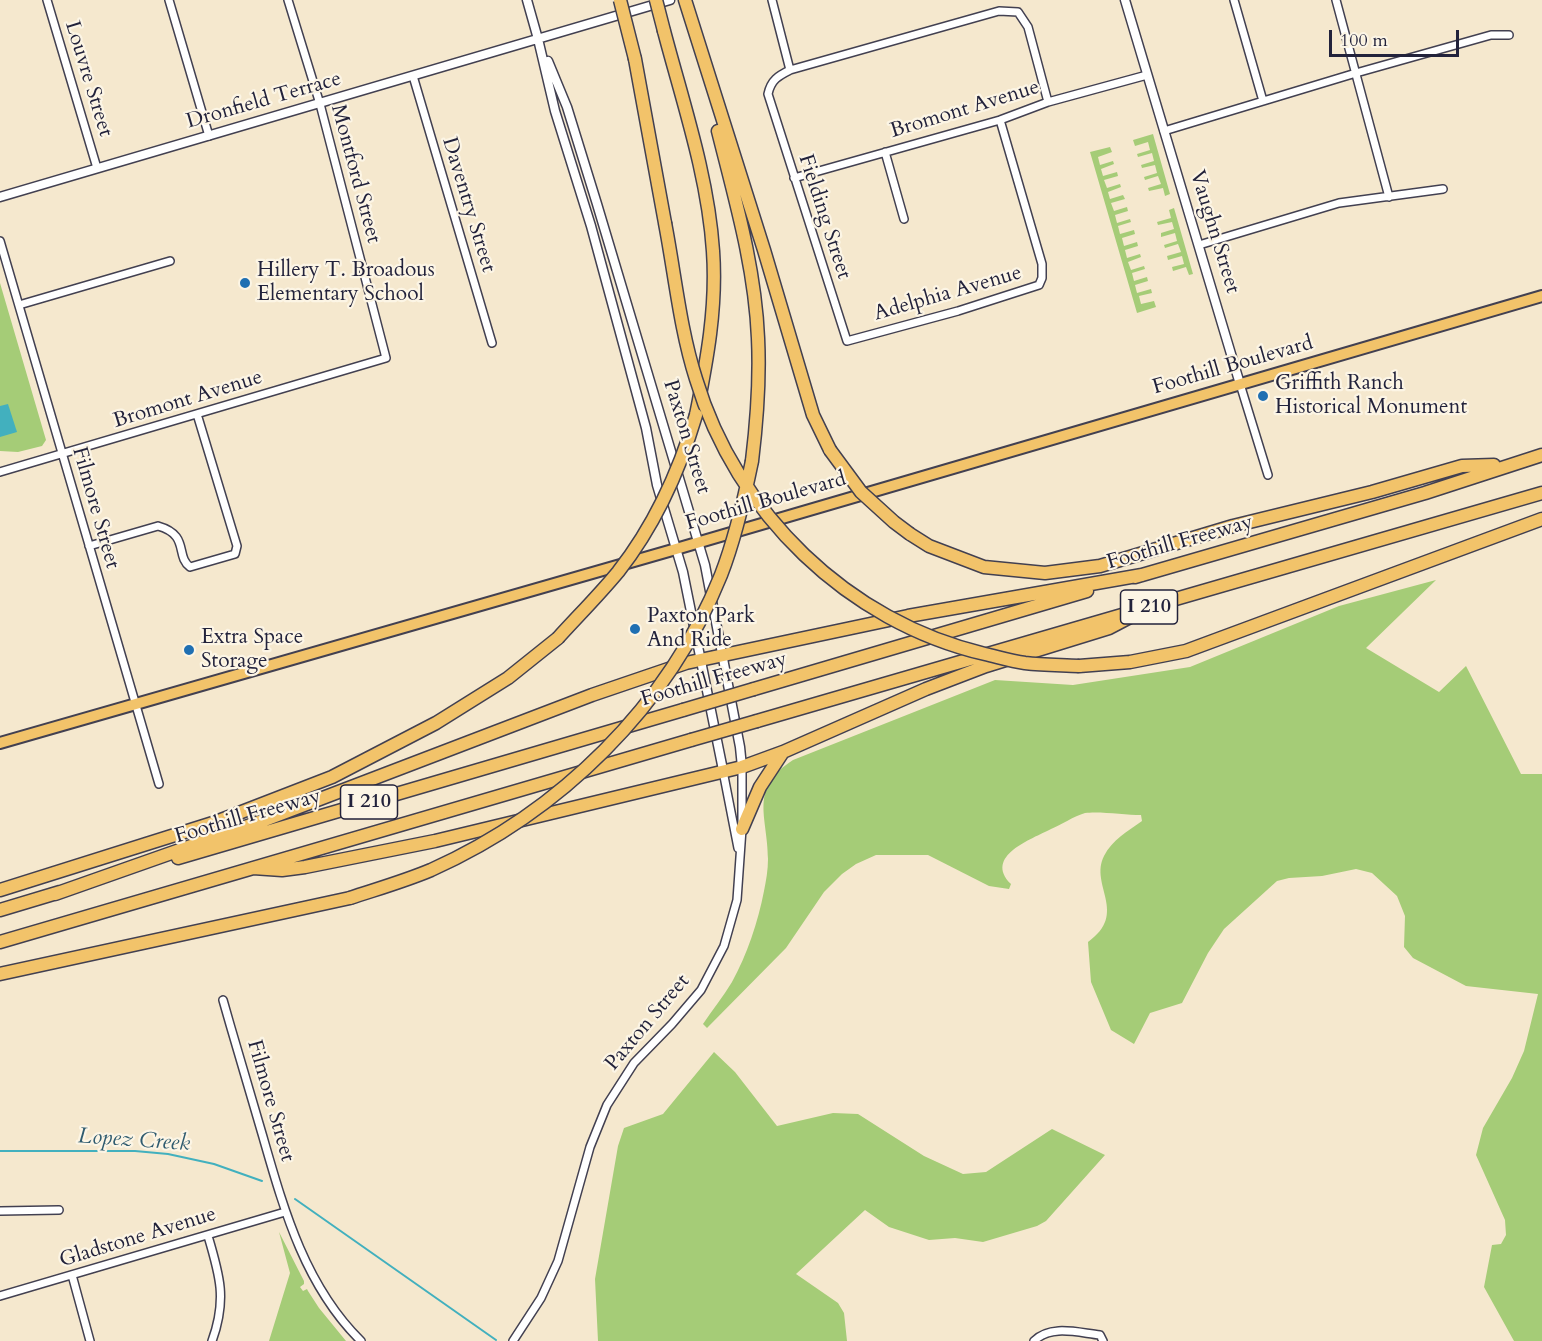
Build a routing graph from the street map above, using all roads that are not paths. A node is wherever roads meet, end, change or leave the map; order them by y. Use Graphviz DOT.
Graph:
graph roads {
  1 [pos="47,0"];
  2 [pos="169,0"];
  3 [pos="288,0"];
  4 [pos="527,0"];
  5 [pos="620,0"];
  6 [pos="656,0"];
  7 [pos="670,0"];
  8 [pos="684,0"];
  9 [pos="772,0"];
  10 [pos="1125,0"];
  11 [pos="1233,0"];
  12 [pos="1336,0"];
  13 [pos="691,22"];
  14 [pos="1509,35"];
  15 [pos="538,39"];
  16 [pos="790,70"];
  17 [pos="1356,73"];
  18 [pos="1147,75"];
  19 [pos="413,76"];
  20 [pos="1263,100"];
  21 [pos="1048,102"];
  22 [pos="320,104"];
  23 [pos="1000,120"];
  24 [pos="1164,131"];
  25 [pos="209,136"];
  26 [pos="885,152"];
  27 [pos="98,168"];
  28 [pos="794,178"];
  29 [pos="1443,189"];
  30 [pos="0,197"];
  31 [pos="1389,197"];
  32 [pos="904,219"];
  33 [pos="0,241"];
  34 [pos="1199,245"];
  35 [pos="170,261"];
  36 [pos="1542,296"];
  37 [pos="19,305"];
  38 [pos="847,341"];
  39 [pos="492,343"];
  40 [pos="386,358"];
  41 [pos="1240,384"];
  42 [pos="197,414"];
  43 [pos="62,454"];
  44 [pos="1542,455"];
  45 [pos="1507,465"];
  46 [pos="0,472"];
  47 [pos="1268,475"];
  48 [pos="1542,493"];
  49 [pos="1542,519"];
  50 [pos="699,542"];
  51 [pos="89,546"];
  52 [pos="676,549"];
  53 [pos="1142,575"];
  54 [pos="1149,607"];
  55 [pos="723,655"];
  56 [pos="700,660"];
  57 [pos="135,704"];
  58 [pos="0,743"];
  59 [pos="783,752"];
  60 [pos="742,767"];
  61 [pos="723,770"];
  62 [pos="159,784"];
  63 [pos="742,829"];
  64 [pos="739,857"];
  65 [pos="254,868"];
  66 [pos="0,890"];
  67 [pos="55,894"];
  68 [pos="0,910"];
  69 [pos="0,942"];
  70 [pos="0,974"];
  71 [pos="223,1000"];
  72 [pos="59,1210"];
  73 [pos="0,1211"];
  74 [pos="285,1212"];
  75 [pos="208,1236"];
  76 [pos="72,1275"];
  77 [pos="0,1296"];
  78 [pos="1102,1338"];
  79 [pos="90,1341"];
  80 [pos="212,1341"];
  81 [pos="361,1341"];
  82 [pos="513,1341"];
  83 [pos="1034,1341"];
  1 -- 27 [label="street, Louvre Street"];
  2 -- 25 [label="street"];
  3 -- 22 [label="street, Montford Street"];
  4 -- 15 [label="street, Paxton Street"];
  5 -- 49 [label="highway, bridge"];
  6 -- 66 [label="highway, bridge"];
  7 -- 15 [label="street, Dronfield Terrace"];
  8 -- 13 [label="highway"];
  9 -- 16 [label="street"];
  10 -- 18 [label="street, Vaughn Street"];
  11 -- 20 [label="street"];
  12 -- 17 [label="street"];
  13 -- 45 [label="highway, bridge"];
  13 -- 70 [label="highway, bridge"];
  14 -- 17 [label="street"];
  15 -- 19 [label="street, Dronfield Terrace"];
  15 -- 50 [label="street, Paxton Street"];
  15 -- 52 [label="street, Paxton Street"];
  16 -- 21 [label="street"];
  16 -- 28 [label="street, Fielding Street"];
  17 -- 20 [label="street"];
  17 -- 31 [label="street"];
  18 -- 21 [label="street, Bromont Avenue"];
  18 -- 24 [label="street, Vaughn Street"];
  19 -- 22 [label="street, Dronfield Terrace"];
  19 -- 39 [label="street, Daventry Street"];
  20 -- 24 [label="street"];
  21 -- 23 [label="street, Bromont Avenue"];
  22 -- 25 [label="street, Dronfield Terrace"];
  22 -- 40 [label="street, Montford Street"];
  23 -- 26 [label="street, Bromont Avenue"];
  23 -- 38 [label="street, Adelphia Avenue"];
  24 -- 34 [label="street, Vaughn Street"];
  25 -- 27 [label="street, Dronfield Terrace"];
  26 -- 28 [label="street, Bromont Avenue"];
  26 -- 32 [label="street"];
  27 -- 30 [label="street, Dronfield Terrace"];
  28 -- 38 [label="street, Fielding Street"];
  29 -- 31 [label="street"];
  31 -- 34 [label="street"];
  33 -- 37 [label="street, Filmore Street"];
  34 -- 41 [label="street, Vaughn Street"];
  35 -- 37 [label="street"];
  36 -- 41 [label="main road, Foothill Boulevard"];
  37 -- 43 [label="street, Filmore Street"];
  40 -- 42 [label="street, Bromont Avenue"];
  41 -- 47 [label="street, Vaughn Street"];
  41 -- 50 [label="main road, Foothill Boulevard"];
  42 -- 43 [label="street, Bromont Avenue"];
  42 -- 51 [label="street"];
  43 -- 46 [label="street, Bromont Avenue"];
  43 -- 51 [label="street, Filmore Street"];
  44 -- 45 [label="highway, Foothill Freeway / I 210"];
  45 -- 53 [label="highway, Foothill Freeway / I 210"];
  48 -- 54 [label="highway, I 210"];
  50 -- 52 [label="main road, Foothill Boulevard"];
  50 -- 55 [label="street, Paxton Street"];
  51 -- 57 [label="street, Filmore Street"];
  52 -- 56 [label="street, Paxton Street"];
  52 -- 57 [label="main road, Foothill Boulevard"];
  53 -- 55 [label="highway"];
  53 -- 67 [label="highway, Foothill Freeway / I 210, bridge"];
  54 -- 59 [label="highway"];
  54 -- 65 [label="highway, I 210, bridge"];
  55 -- 56 [label="highway"];
  55 -- 60 [label="street, Paxton Street"];
  56 -- 61 [label="street, Paxton Street"];
  56 -- 67 [label="highway"];
  57 -- 58 [label="main road, Foothill Boulevard"];
  57 -- 62 [label="street, Filmore Street"];
  59 -- 60 [label="highway"];
  59 -- 63 [label="highway"];
  60 -- 61 [label="highway"];
  60 -- 63 [label="street, Paxton Street"];
  61 -- 64 [label="street, Paxton Street"];
  61 -- 65 [label="highway"];
  63 -- 64 [label="street, Paxton Street"];
  64 -- 82 [label="street, Paxton Street"];
  65 -- 69 [label="highway, I 210"];
  67 -- 68 [label="highway, Foothill Freeway / I 210"];
  71 -- 74 [label="street, Filmore Street"];
  72 -- 73 [label="street"];
  74 -- 75 [label="street, Gladstone Avenue"];
  74 -- 81 [label="street, Filmore Street"];
  75 -- 76 [label="street, Gladstone Avenue"];
  75 -- 80 [label="street"];
  76 -- 77 [label="street, Gladstone Avenue"];
  76 -- 79 [label="street"];
  78 -- 83 [label="street"];
}
